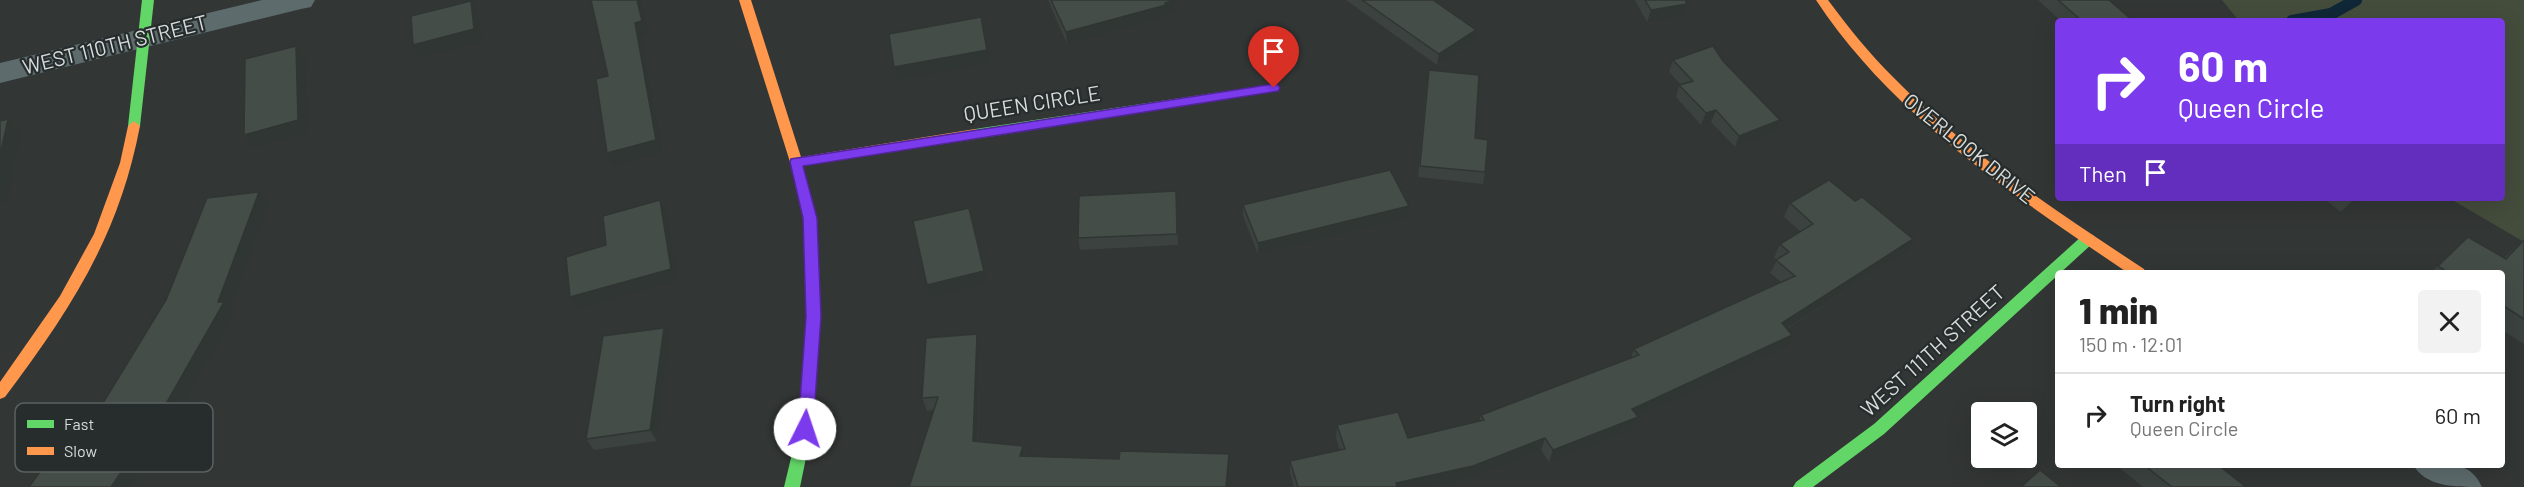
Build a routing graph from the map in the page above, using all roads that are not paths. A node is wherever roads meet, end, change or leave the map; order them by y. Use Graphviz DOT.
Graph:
graph roads {
  1 [pos="148,0"];
  2 [pos="301,0"];
  3 [pos="745,0"];
  4 [pos="1822,0"];
  5 [pos="143,38"];
  6 [pos="0,73"];
  7 [pos="1274,88"];
  8 [pos="796,162"];
  9 [pos="2088,239"];
  10 [pos="2134,270"];
  11 [pos="0,393"];
  12 [pos="2436,468"];
  13 [pos="792,487"];
  14 [pos="1801,487"];
  15 [pos="2463,487"];
  1 -- 5 [label="street"];
  2 -- 5 [label="street, WEST 110TH STREET"];
  3 -- 8 [label="street"];
  4 -- 9 [label="street, OVERLOOK DRIVE"];
  5 -- 6 [label="street, WEST 110TH STREET"];
  5 -- 11 [label="street"];
  7 -- 8 [label="street, QUEEN CIRCLE"];
  8 -- 13 [label="street"];
  9 -- 10 [label="street, OVERLOOK DRIVE"];
  9 -- 14 [label="street, WEST 111TH STREET"];
  12 -- 15 [label="street"];
}
